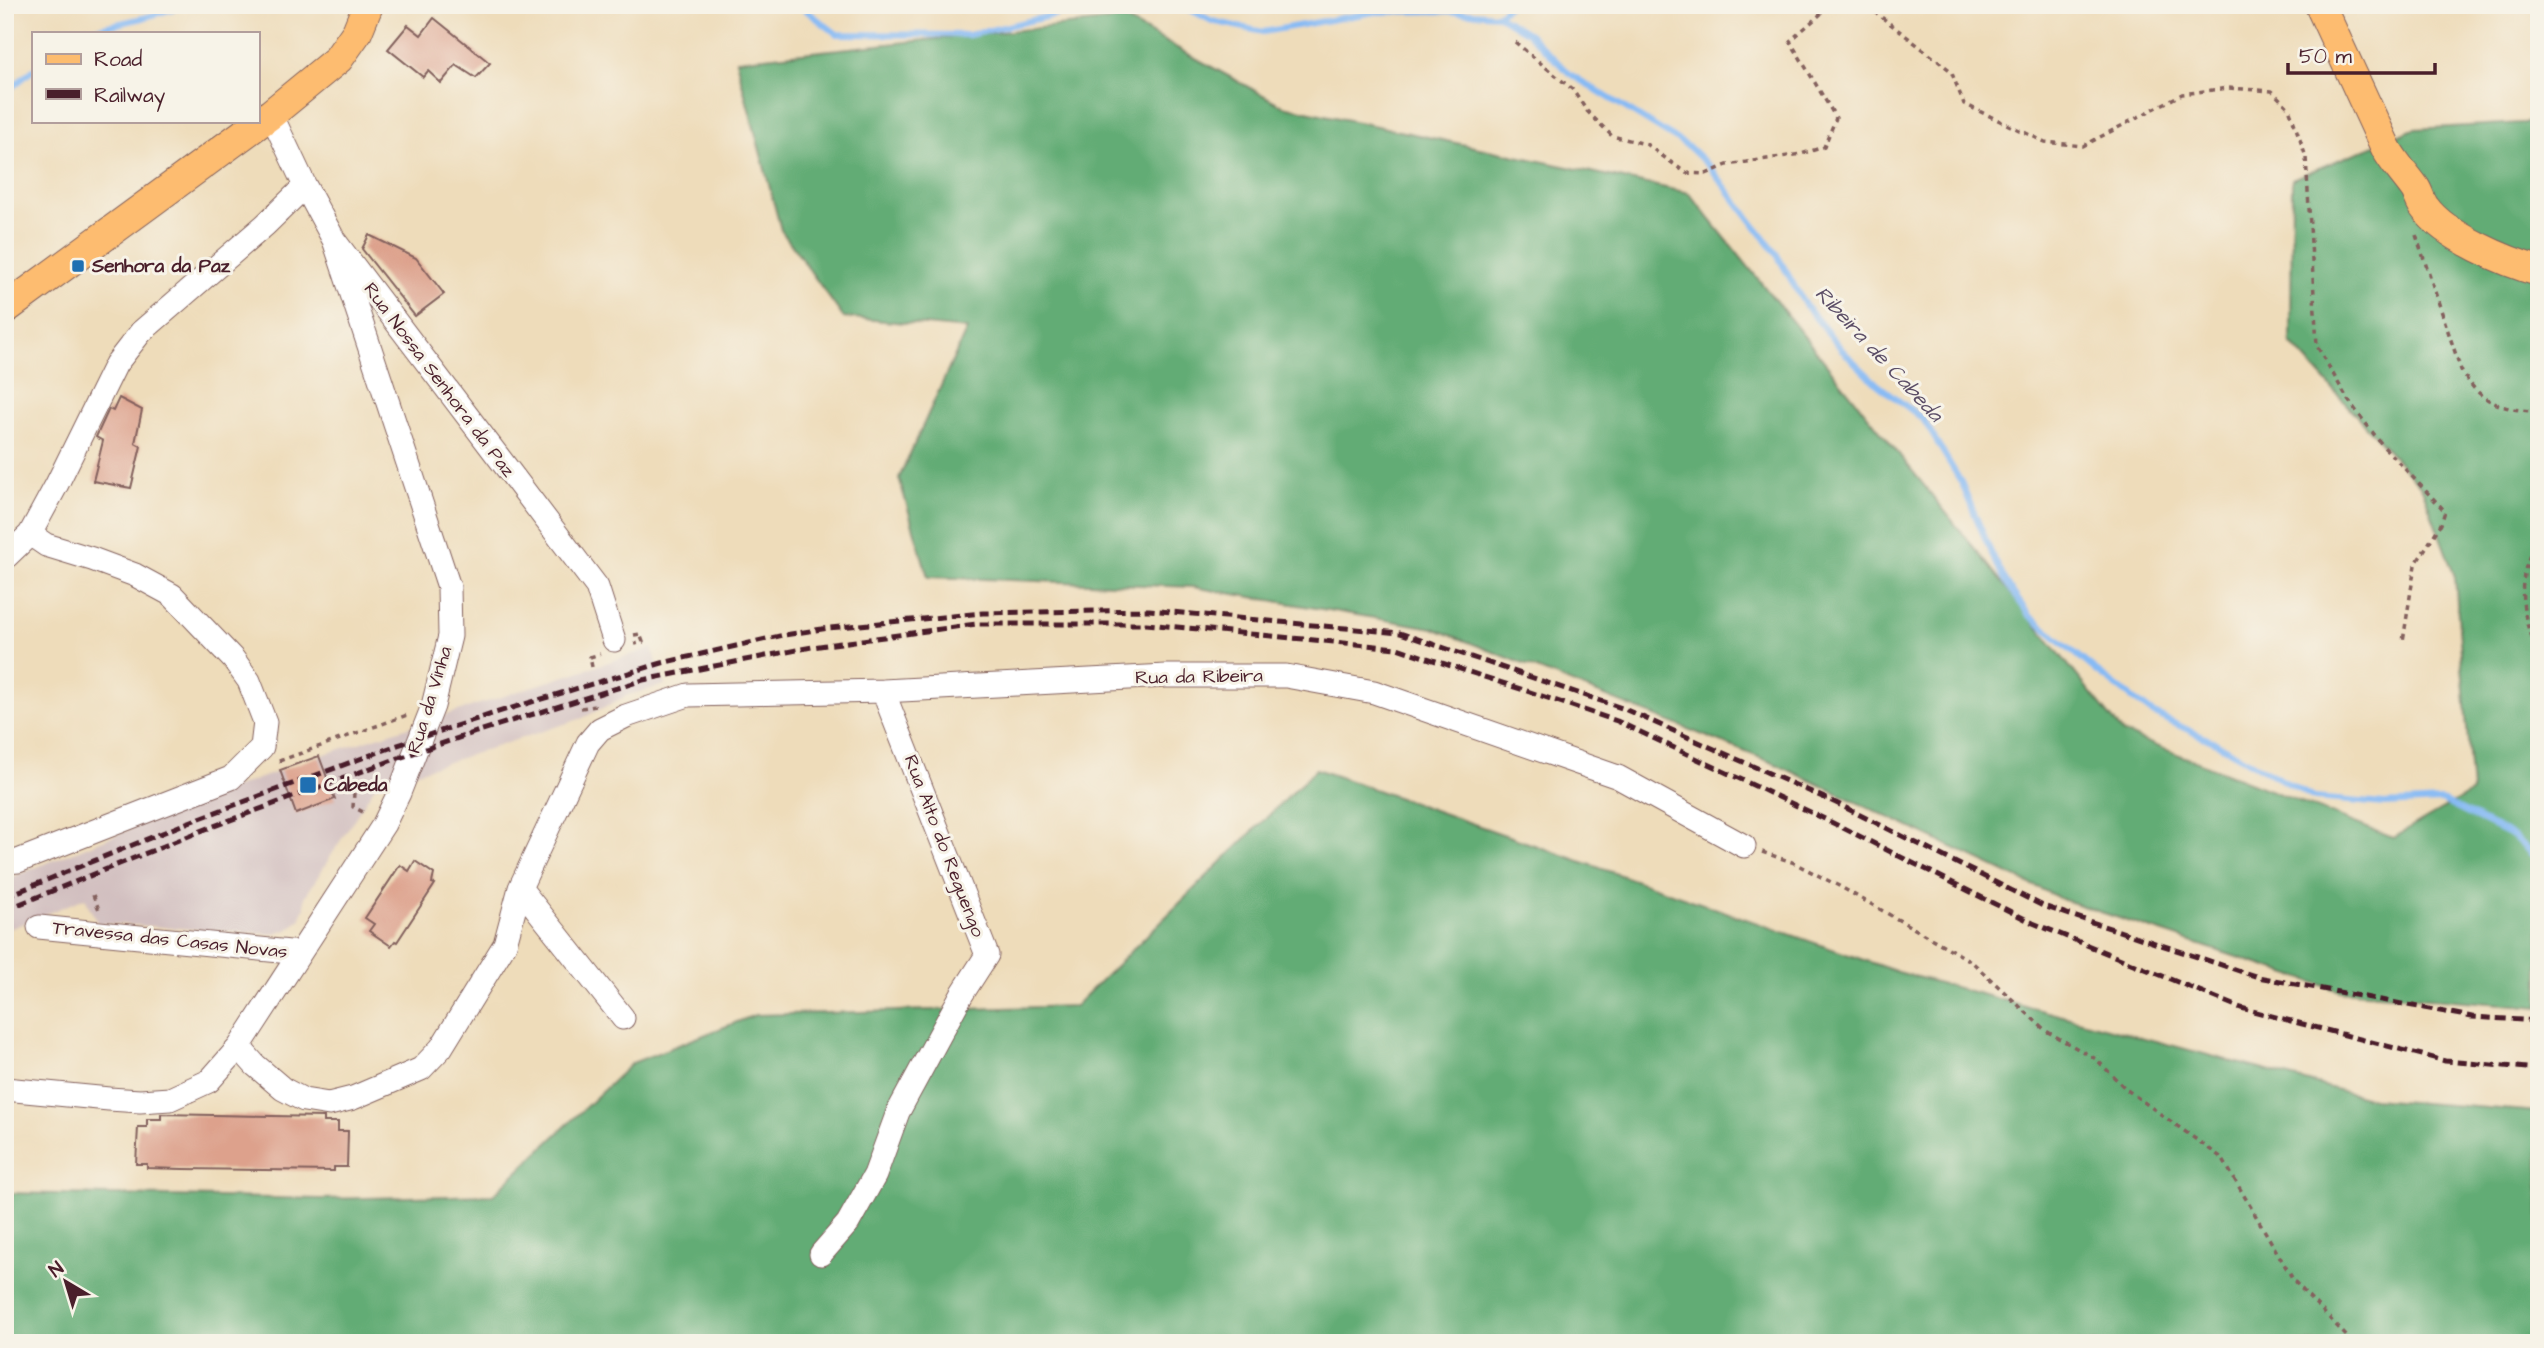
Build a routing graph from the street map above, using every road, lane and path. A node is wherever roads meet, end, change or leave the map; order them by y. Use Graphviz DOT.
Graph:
graph roads {
  1 [pos="368,5"];
  2 [pos="1831,5"];
  3 [pos="1866,5"];
  4 [pos="2328,14"];
  5 [pos="1515,42"];
  6 [pos="271,114"];
  7 [pos="305,186"];
  8 [pos="2416,190"];
  9 [pos="2415,229"];
  10 [pos="334,240"];
  11 [pos="2539,251"];
  12 [pos="2539,271"];
  13 [pos="5,309"];
  14 [pos="2539,411"];
  15 [pos="30,534"];
  16 [pos="2539,537"];
  17 [pos="5,558"];
  18 [pos="614,640"];
  19 [pos="2403,640"];
  20 [pos="2539,663"];
  21 [pos="883,691"];
  22 [pos="433,706"];
  23 [pos="267,765"];
  24 [pos="354,793"];
  25 [pos="384,824"];
  26 [pos="1744,846"];
  27 [pos="5,862"];
  28 [pos="520,888"];
  29 [pos="39,927"];
  30 [pos="300,953"];
  31 [pos="623,1018"];
  32 [pos="239,1046"];
  33 [pos="5,1088"];
  34 [pos="821,1254"];
  35 [pos="2353,1343"];
  1 -- 6 [label="main road"];
  2 -- 5 [label="path"];
  3 -- 19 [label="path"];
  4 -- 8 [label="main road"];
  6 -- 7 [label="street, Rua Nossa Senhora da Paz"];
  6 -- 13 [label="main road"];
  7 -- 10 [label="street, Rua Nossa Senhora da Paz"];
  7 -- 15 [label="street"];
  8 -- 11 [label="main road"];
  8 -- 12 [label="main road"];
  9 -- 14 [label="path"];
  10 -- 18 [label="street, Rua Nossa Senhora da Paz"];
  10 -- 22 [label="street, Rua da Vinha"];
  15 -- 17 [label="street"];
  15 -- 27 [label="street"];
  16 -- 20 [label="path"];
  21 -- 26 [label="street, Rua da Ribeira"];
  21 -- 28 [label="street, Rua da Ribeira"];
  21 -- 34 [label="street, Rua Alto do Reguengo"];
  22 -- 23 [label="path"];
  22 -- 25 [label="street, Rua da Vinha"];
  24 -- 25 [label="path"];
  25 -- 30 [label="street, Rua da Vinha"];
  26 -- 35 [label="path"];
  28 -- 31 [label="street"];
  28 -- 32 [label="street"];
  29 -- 30 [label="street, Travessa das Casas Novas"];
  30 -- 32 [label="street, Rua da Vinha"];
  32 -- 33 [label="street"];
}
